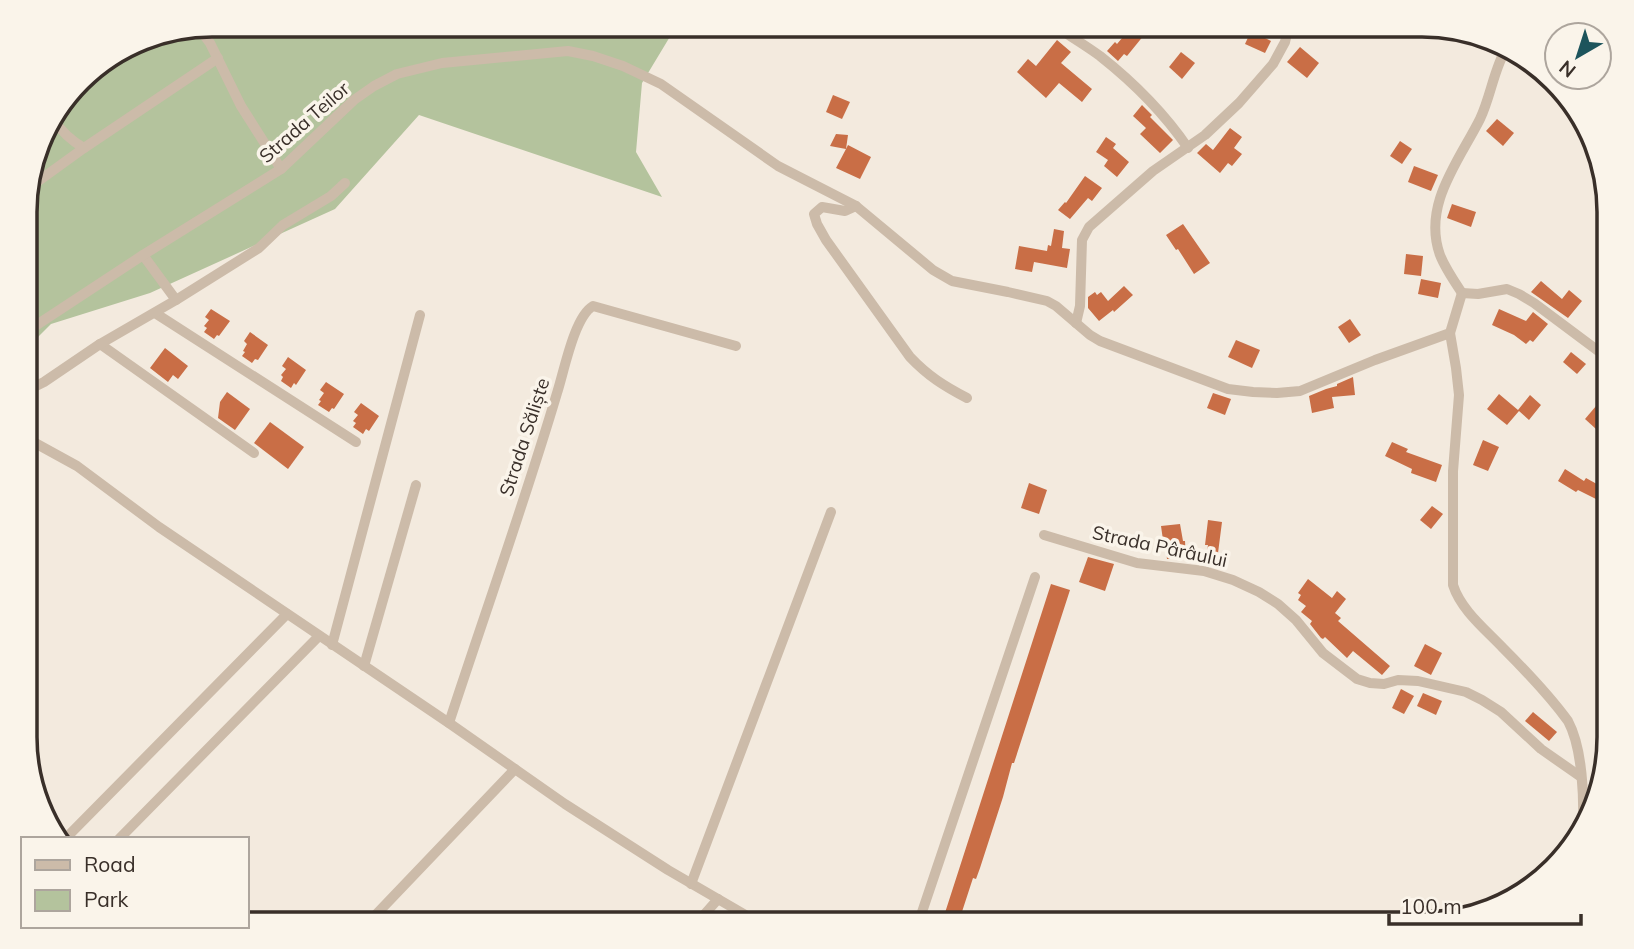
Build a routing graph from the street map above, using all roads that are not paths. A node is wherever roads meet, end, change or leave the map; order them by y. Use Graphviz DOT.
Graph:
graph roads {
  1 [pos="206,37"];
  2 [pos="1072,37"];
  3 [pos="1286,37"];
  4 [pos="1503,57"];
  5 [pos="218,58"];
  6 [pos="59,127"];
  7 [pos="84,148"];
  8 [pos="1188,148"];
  9 [pos="281,169"];
  10 [pos="40,180"];
  11 [pos="345,183"];
  12 [pos="856,206"];
  13 [pos="143,256"];
  14 [pos="1462,293"];
  15 [pos="176,300"];
  16 [pos="155,313"];
  17 [pos="420,315"];
  18 [pos="1076,323"];
  19 [pos="37,325"];
  20 [pos="1450,333"];
  21 [pos="100,345"];
  22 [pos="736,346"];
  23 [pos="1597,350"];
  24 [pos="37,386"];
  25 [pos="967,398"];
  26 [pos="356,442"];
  27 [pos="37,444"];
  28 [pos="254,453"];
  29 [pos="416,485"];
  30 [pos="831,512"];
  31 [pos="1044,535"];
  32 [pos="1035,577"];
  33 [pos="288,614"];
  34 [pos="320,636"];
  35 [pos="332,645"];
  36 [pos="365,666"];
  37 [pos="449,723"];
  38 [pos="515,769"];
  39 [pos="1581,777"];
  40 [pos="1584,804"];
  41 [pos="68,836"];
  42 [pos="120,837"];
  43 [pos="691,884"];
  44 [pos="718,899"];
  45 [pos="380,912"];
  46 [pos="707,912"];
  47 [pos="740,912"];
  48 [pos="922,912"];
  1 -- 5 [label="street"];
  2 -- 8 [label="street"];
  3 -- 8 [label="street"];
  4 -- 14 [label="street"];
  5 -- 7 [label="street"];
  5 -- 9 [label="street"];
  6 -- 7 [label="street"];
  7 -- 10 [label="street"];
  8 -- 18 [label="street"];
  9 -- 12 [label="street, Strada Teilor"];
  9 -- 13 [label="street, Strada Teilor"];
  11 -- 15 [label="street"];
  12 -- 18 [label="street, Strada Teilor"];
  12 -- 25 [label="street"];
  13 -- 15 [label="street"];
  13 -- 19 [label="street, Strada Teilor"];
  14 -- 20 [label="street"];
  14 -- 23 [label="street"];
  15 -- 16 [label="street"];
  16 -- 21 [label="street"];
  16 -- 26 [label="street"];
  17 -- 35 [label="street"];
  18 -- 20 [label="street, Strada Teilor"];
  20 -- 39 [label="street"];
  21 -- 24 [label="street"];
  21 -- 28 [label="street"];
  22 -- 37 [label="street, Strada Săliște"];
  27 -- 33 [label="street"];
  29 -- 36 [label="street"];
  30 -- 43 [label="street"];
  31 -- 39 [label="street, Strada Pârâului"];
  32 -- 48 [label="street"];
  33 -- 34 [label="street"];
  33 -- 41 [label="street"];
  34 -- 35 [label="street"];
  34 -- 42 [label="street"];
  35 -- 36 [label="street"];
  36 -- 37 [label="street"];
  37 -- 38 [label="street"];
  38 -- 43 [label="street"];
  38 -- 45 [label="street"];
  39 -- 40 [label="street"];
  43 -- 44 [label="street"];
  44 -- 46 [label="street"];
  44 -- 47 [label="street"];
}
